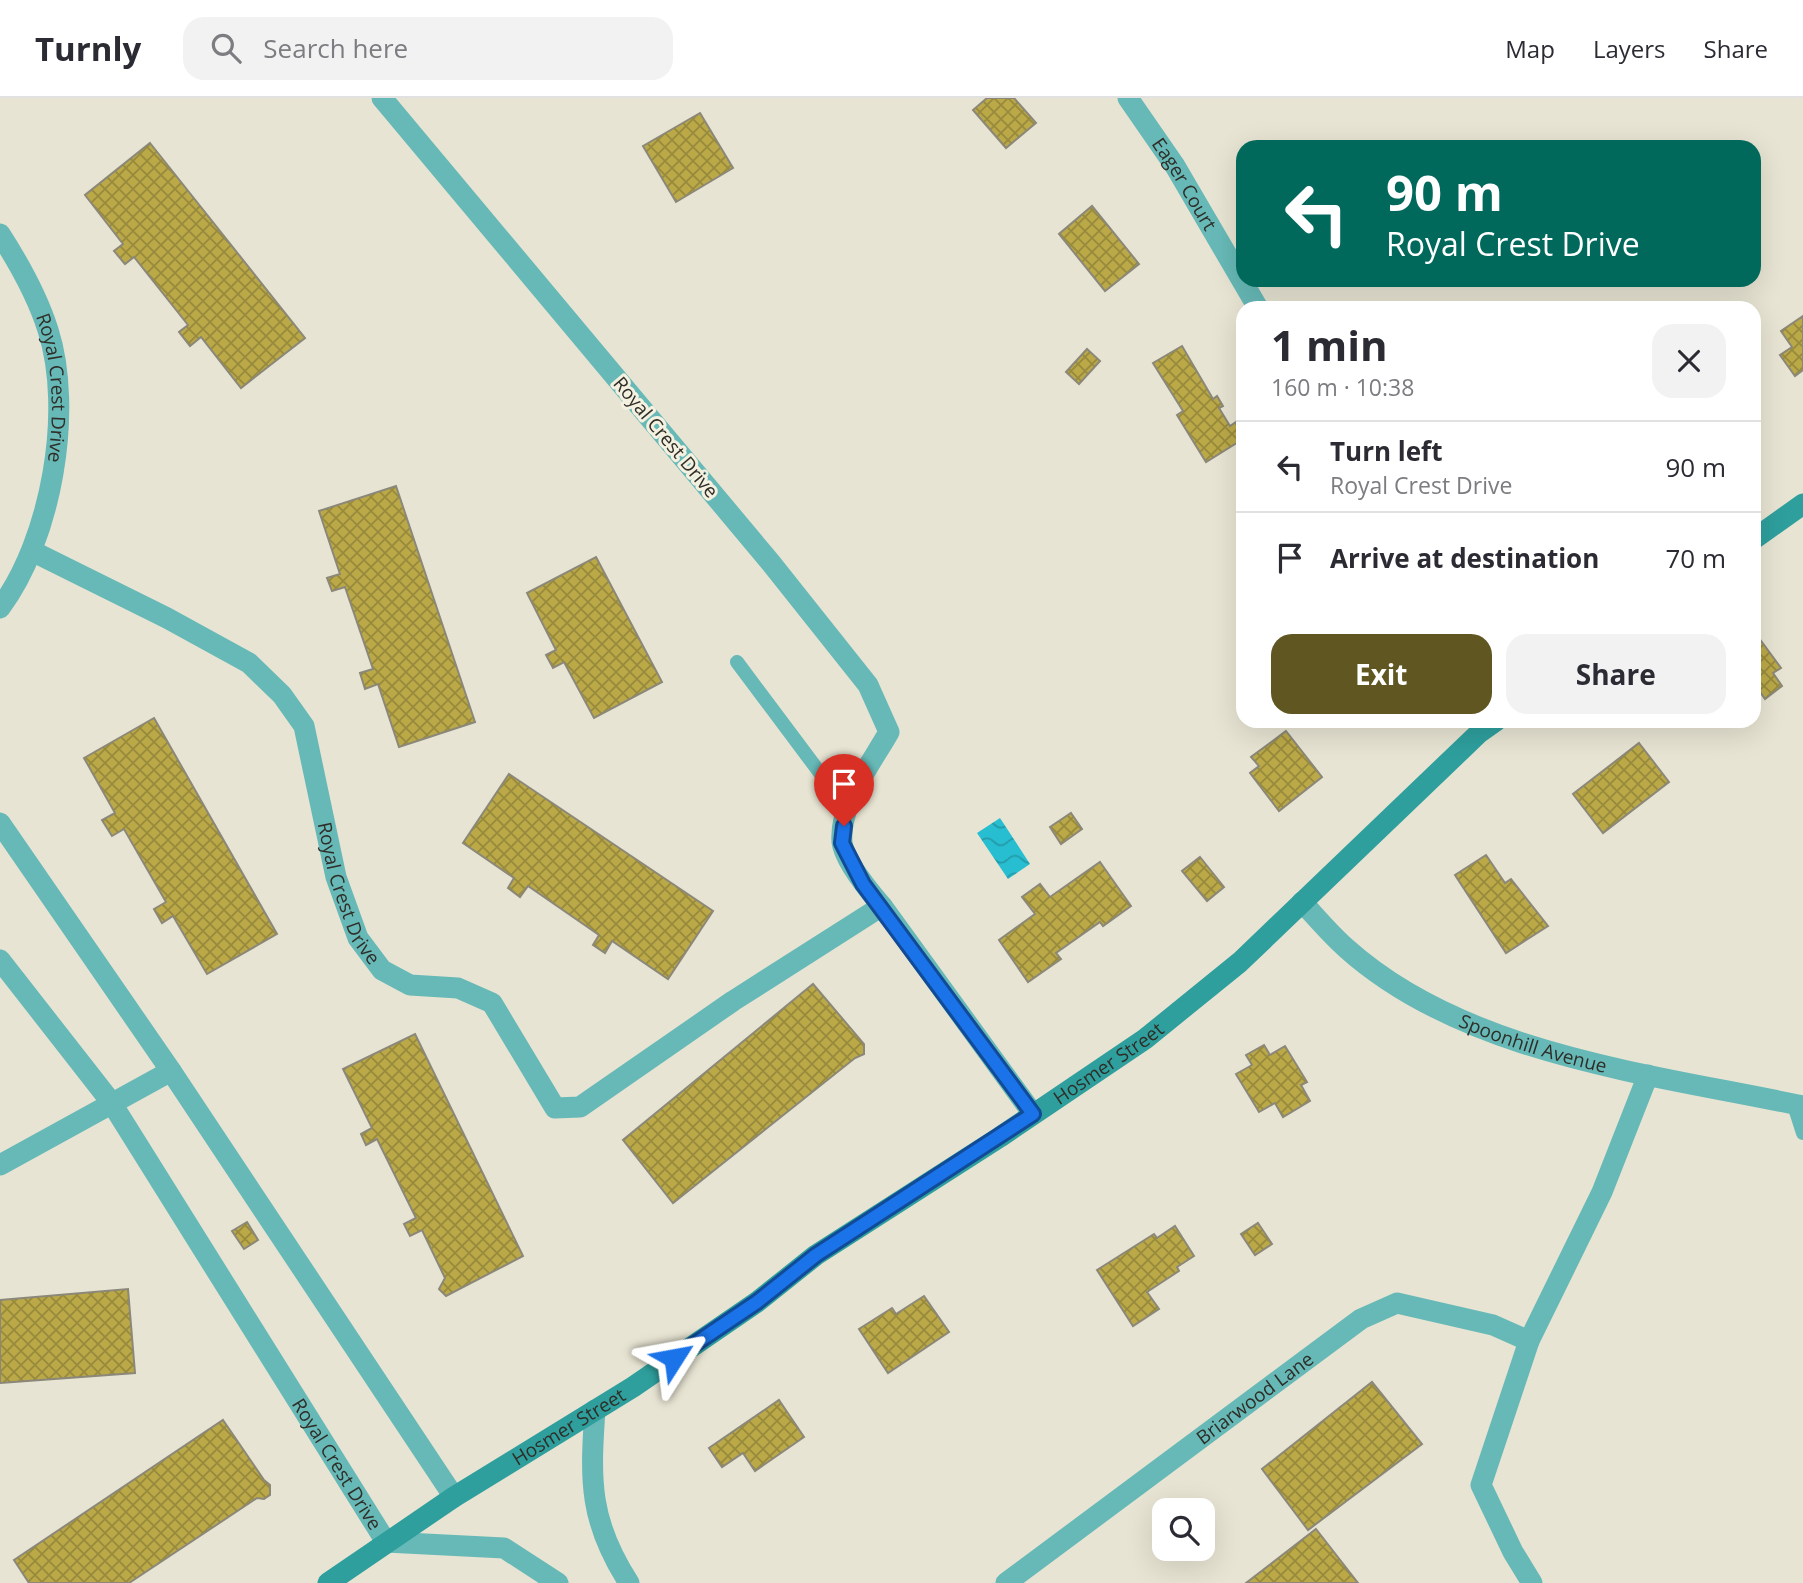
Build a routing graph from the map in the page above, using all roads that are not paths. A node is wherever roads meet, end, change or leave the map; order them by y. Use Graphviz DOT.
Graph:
graph roads {
  1 [pos="382,98"];
  2 [pos="1128,98"];
  3 [pos="0,234"];
  4 [pos="1236,270"];
  5 [pos="1803,504"];
  6 [pos="1761,534"];
  7 [pos="32,551"];
  8 [pos="0,608"];
  9 [pos="737,662"];
  10 [pos="1480,728"];
  11 [pos="847,808"];
  12 [pos="0,822"];
  13 [pos="1302,902"];
  14 [pos="882,906"];
  15 [pos="0,960"];
  16 [pos="172,1071"];
  17 [pos="1648,1075"];
  18 [pos="111,1102"];
  19 [pos="1799,1105"];
  20 [pos="1033,1114"];
  21 [pos="1803,1133"];
  22 [pos="0,1165"];
  23 [pos="1529,1341"];
  24 [pos="595,1410"];
  25 [pos="454,1497"];
  26 [pos="386,1542"];
  27 [pos="328,1583"];
  28 [pos="558,1583"];
  29 [pos="629,1583"];
  30 [pos="1006,1583"];
  31 [pos="1531,1583"];
  1 -- 11 [label="street, Royal Crest Drive"];
  2 -- 4 [label="street, Eager Court"];
  3 -- 7 [label="street, Royal Crest Drive"];
  5 -- 6 [label="street"];
  7 -- 8 [label="street, Royal Crest Drive"];
  7 -- 14 [label="street, Royal Crest Drive"];
  9 -- 11 [label="lane"];
  10 -- 13 [label="street, Hosmer Street"];
  11 -- 14 [label="street, Royal Crest Drive"];
  12 -- 16 [label="street"];
  13 -- 17 [label="street, Spoonhill Avenue"];
  13 -- 20 [label="street, Hosmer Street"];
  14 -- 20 [label="street, Royal Crest Drive"];
  15 -- 18 [label="street, Royal Crest Drive"];
  16 -- 18 [label="street"];
  16 -- 25 [label="street"];
  17 -- 19 [label="street, Spoonhill Avenue"];
  17 -- 23 [label="street"];
  18 -- 22 [label="street"];
  18 -- 26 [label="street, Royal Crest Drive"];
  19 -- 21 [label="lane"];
  20 -- 24 [label="street, Hosmer Street"];
  23 -- 30 [label="street, Briarwood Lane"];
  23 -- 31 [label="street"];
  24 -- 25 [label="street, Hosmer Street"];
  24 -- 29 [label="street"];
  25 -- 26 [label="street, Hosmer Street"];
  26 -- 27 [label="street, Hosmer Street"];
  26 -- 28 [label="street"];
}
